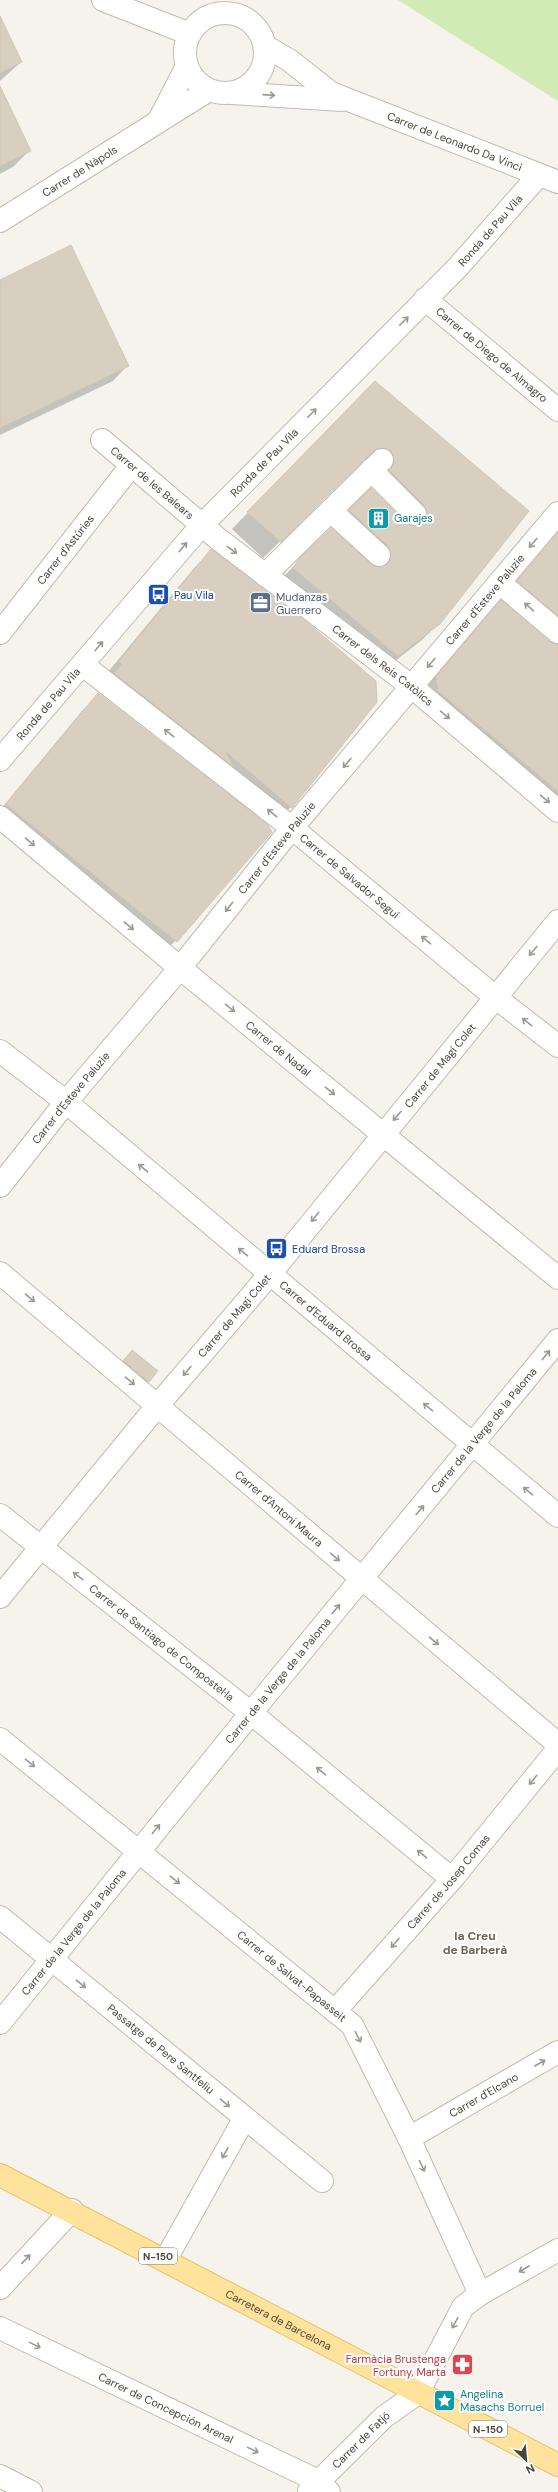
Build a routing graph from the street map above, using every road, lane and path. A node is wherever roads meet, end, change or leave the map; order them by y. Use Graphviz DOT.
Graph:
graph roads {
  1 [pos="103,0"];
  2 [pos="190,34"];
  3 [pos="265,46"];
  4 [pos="187,66"];
  5 [pos="209,90"];
  6 [pos="230,93"];
  7 [pos="351,101"];
  8 [pos="159,121"];
  9 [pos="549,178"];
  10 [pos="0,221"];
  11 [pos="425,299"];
  12 [pos="558,410"];
  13 [pos="102,440"];
  14 [pos="131,466"];
  15 [pos="331,511"];
  16 [pos="558,513"];
  17 [pos="415,514"];
  18 [pos="201,526"];
  19 [pos="379,555"];
  20 [pos="265,575"];
  21 [pos="500,583"];
  22 [pos="558,632"];
  23 [pos="0,633"];
  24 [pos="83,665"];
  25 [pos="411,686"];
  26 [pos="0,760"];
  27 [pos="558,811"];
  28 [pos="0,817"];
  29 [pos="292,828"];
  30 [pos="558,921"];
  31 [pos="180,968"];
  32 [pos="495,997"];
  33 [pos="558,1046"];
  34 [pos="0,1051"];
  35 [pos="66,1102"];
  36 [pos="383,1133"];
  37 [pos="0,1186"];
  38 [pos="0,1273"];
  39 [pos="269,1275"];
  40 [pos="558,1278"];
  41 [pos="558,1340"];
  42 [pos="158,1405"];
  43 [pos="473,1445"];
  44 [pos="0,1515"];
  45 [pos="558,1516"];
  46 [pos="42,1547"];
  47 [pos="361,1580"];
  48 [pos="0,1597"];
  49 [pos="251,1713"];
  50 [pos="0,1739"];
  51 [pos="558,1744"];
  52 [pos="558,1750"];
  53 [pos="139,1850"];
  54 [pos="452,1879"];
  55 [pos="0,1917"];
  56 [pos="51,1959"];
  57 [pos="335,2011"];
  58 [pos="0,2023"];
  59 [pos="558,2052"];
  60 [pos="244,2119"];
  61 [pos="409,2138"];
  62 [pos="0,2175"];
  63 [pos="322,2180"];
  64 [pos="72,2210"];
  65 [pos="558,2250"];
  66 [pos="166,2260"];
  67 [pos="0,2288"];
  68 [pos="480,2294"];
  69 [pos="0,2328"];
  70 [pos="418,2393"];
  71 [pos="558,2465"];
  72 [pos="0,2476"];
  73 [pos="318,2488"];
  74 [pos="31,2492"];
  1 -- 2 [label="street"];
  2 -- 3 [label="street"];
  2 -- 4 [label="street"];
  3 -- 6 [label="street"];
  3 -- 7 [label="street, Carrer de Leonardo Da Vinci"];
  4 -- 5 [label="street"];
  4 -- 8 [label="street"];
  5 -- 6 [label="street"];
  5 -- 8 [label="street, Carrer de Nàpols"];
  6 -- 7 [label="street, Carrer de Leonardo Da Vinci, one-way"];
  7 -- 9 [label="street, Carrer de Leonardo Da Vinci"];
  8 -- 10 [label="street, Carrer de Nàpols"];
  9 -- 11 [label="street, Ronda de Pau Vila"];
  11 -- 12 [label="street, Carrer de Diego de Almagro"];
  18 -- 11 [label="street, Ronda de Pau Vila, one-way"];
  13 -- 14 [label="street, Carrer de les Balears"];
  14 -- 18 [label="street, Carrer de les Balears"];
  14 -- 23 [label="street, Carrer d'Astúries"];
  15 -- 17 [label="street"];
  15 -- 19 [label="street"];
  15 -- 20 [label="street"];
  16 -- 21 [label="street, Carrer d'Esteve Paluzie, one-way"];
  18 -- 20 [label="street, Carrer dels Reis Catòlics, one-way"];
  24 -- 18 [label="street, Ronda de Pau Vila, one-way"];
  20 -- 25 [label="street, Carrer dels Reis Catòlics"];
  22 -- 21 [label="street, one-way"];
  21 -- 25 [label="street, Carrer d'Esteve Paluzie, one-way"];
  24 -- 26 [label="street, Ronda de Pau Vila"];
  29 -- 24 [label="street, Carrer de Salvador Seguí, one-way"];
  25 -- 27 [label="street, Carrer dels Reis Catòlics, one-way"];
  25 -- 29 [label="street, Carrer d'Esteve Paluzie, one-way"];
  28 -- 31 [label="street, Carrer de Nadal, one-way"];
  29 -- 31 [label="street, Carrer d'Esteve Paluzie, one-way"];
  32 -- 29 [label="street, Carrer de Salvador Seguí, one-way"];
  30 -- 32 [label="street, Carrer de Magí Colet, one-way"];
  31 -- 35 [label="street, Carrer d'Esteve Paluzie"];
  31 -- 36 [label="street, Carrer de Nadal, one-way"];
  33 -- 32 [label="street, Carrer de Salvador Seguí, one-way"];
  32 -- 36 [label="street, Carrer de Magí Colet, one-way"];
  34 -- 35 [label="street, Carrer d'Eduard Brossa"];
  35 -- 37 [label="street, Carrer d'Esteve Paluzie"];
  39 -- 35 [label="street, Carrer d'Eduard Brossa, one-way"];
  36 -- 39 [label="street, Carrer de Magí Colet, one-way"];
  36 -- 40 [label="street, Carrer de Nadal"];
  38 -- 42 [label="street, Carrer d'Antoni Maura, one-way"];
  39 -- 42 [label="street, Carrer de Magí Colet, one-way"];
  43 -- 39 [label="street, Carrer d'Eduard Brossa, one-way"];
  43 -- 41 [label="street, Carrer de la Verge de la Paloma, one-way"];
  42 -- 46 [label="street, Carrer de Magí Colet"];
  42 -- 47 [label="street, Carrer d'Antoni Maura, one-way"];
  45 -- 43 [label="street, Carrer d'Eduard Brossa, one-way"];
  47 -- 43 [label="street, Carrer de la Verge de la Paloma, one-way"];
  44 -- 46 [label="street, Carrer de Santiago de Compostel·la"];
  46 -- 48 [label="street, Carrer de Magí Colet"];
  49 -- 46 [label="street, Carrer de Santiago de Compostel·la, one-way"];
  49 -- 47 [label="street, Carrer de la Verge de la Paloma, one-way"];
  47 -- 51 [label="street, Carrer d'Antoni Maura, one-way"];
  53 -- 49 [label="street, Carrer de la Verge de la Paloma, one-way"];
  54 -- 49 [label="street, Carrer de Santiago de Compostel·la, one-way"];
  50 -- 53 [label="street, Carrer de Salvat-Papasseit, one-way"];
  52 -- 54 [label="street, Carrer de Josep Comas, one-way"];
  53 -- 56 [label="street, Carrer de la Verge de la Paloma"];
  53 -- 57 [label="street, Carrer de Salvat-Papasseit, one-way"];
  54 -- 57 [label="street, Carrer de Josep Comas, one-way"];
  55 -- 56 [label="street, Passatge de Pere Santfeliu"];
  56 -- 58 [label="street, Carrer de la Verge de la Paloma"];
  56 -- 60 [label="street, Passatge de Pere Santfeliu, one-way"];
  57 -- 61 [label="street, Carrer de Salvat-Papasseit, one-way"];
  61 -- 59 [label="street, Carrer d'Elcano, one-way"];
  60 -- 63 [label="street, Passatge de Pere Santfeliu"];
  60 -- 66 [label="street, one-way"];
  61 -- 68 [label="street, Carrer de Salvat-Papasseit, one-way"];
  62 -- 64 [label="main road, Carretera de Barcelona / N-150"];
  64 -- 66 [label="main road, Carretera de Barcelona / N-150"];
  67 -- 64 [label="street, one-way"];
  65 -- 68 [label="street, one-way"];
  66 -- 70 [label="main road, Carretera de Barcelona / N-150"];
  68 -- 70 [label="street, one-way"];
  69 -- 73 [label="street, Carrer de Concepción Arenal, one-way"];
  70 -- 71 [label="main road, Carretera de Barcelona / N-150"];
  70 -- 73 [label="street, Carrer de Fatjó"];
  72 -- 74 [label="street"];
}
